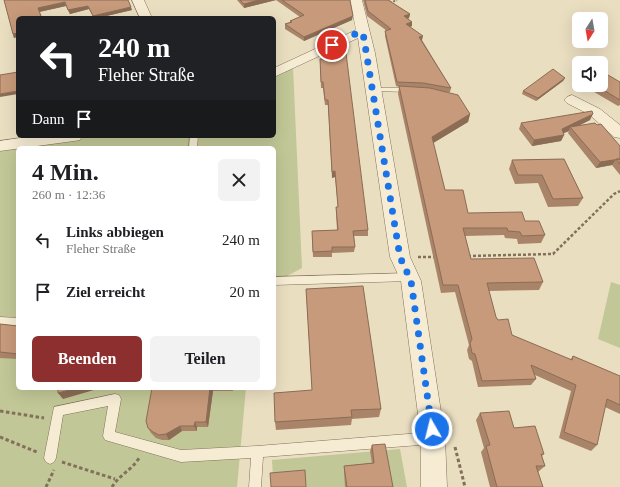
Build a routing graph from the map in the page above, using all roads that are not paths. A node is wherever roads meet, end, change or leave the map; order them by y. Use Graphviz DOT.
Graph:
graph roads {
  1 [pos="138,0"];
  2 [pos="356,0"];
  3 [pos="145,16"];
  4 [pos="363,33"];
  5 [pos="276,72"];
  6 [pos="373,90"];
  7 [pos="419,90"];
  8 [pos="572,100"];
  9 [pos="620,133"];
  10 [pos="59,138"];
  11 [pos="0,146"];
  12 [pos="410,278"];
  13 [pos="276,282"];
  14 [pos="0,320"];
  15 [pos="16,322"];
  16 [pos="433,438"];
  17 [pos="256,452"];
  18 [pos="55,459"];
  19 [pos="255,487"];
  20 [pos="434,487"];
  1 -- 3 [label="street"];
  2 -- 4 [label="street"];
  4 -- 5 [label="street"];
  4 -- 6 [label="street"];
  6 -- 7 [label="lane"];
  6 -- 12 [label="street"];
  8 -- 9 [label="street"];
  10 -- 11 [label="street"];
  12 -- 13 [label="lane"];
  12 -- 16 [label="street"];
  14 -- 15 [label="lane"];
  16 -- 17 [label="lane"];
  16 -- 20 [label="street"];
  17 -- 18 [label="lane"];
  17 -- 19 [label="lane"];
}
